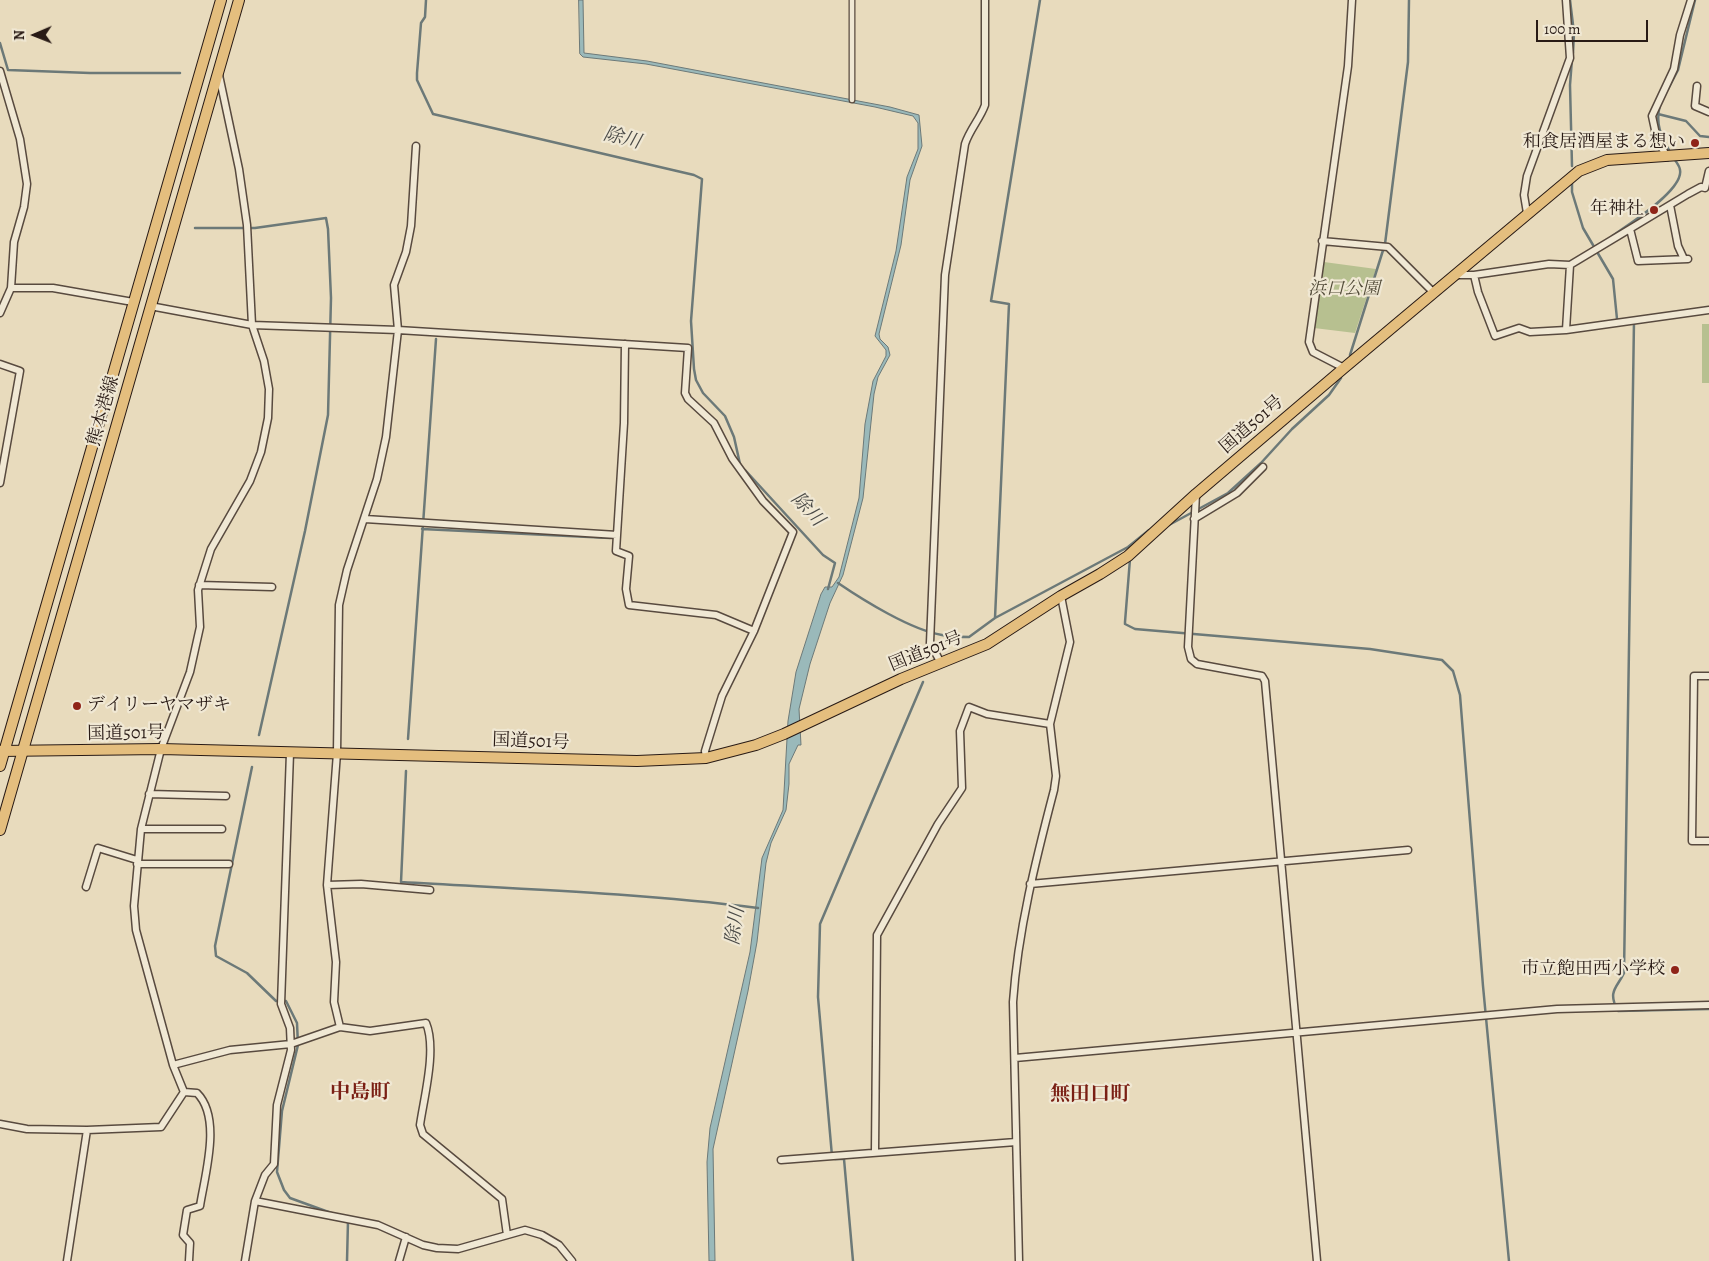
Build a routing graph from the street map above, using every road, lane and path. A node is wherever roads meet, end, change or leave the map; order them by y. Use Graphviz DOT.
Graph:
graph roads {
  1 [pos="221,0"];
  2 [pos="239,0"];
  3 [pos="852,0"];
  4 [pos="985,0"];
  5 [pos="1352,0"];
  6 [pos="1566,0"];
  7 [pos="1691,0"];
  8 [pos="0,71"];
  9 [pos="219,72"];
  10 [pos="1697,86"];
  11 [pos="852,100"];
  12 [pos="1709,112"];
  13 [pos="416,146"];
  14 [pos="1709,153"];
  15 [pos="1667,157"];
  16 [pos="1709,172"];
  17 [pos="1707,189"];
  18 [pos="1670,206"];
  19 [pos="1528,213"];
  20 [pos="1630,229"];
  21 [pos="1322,241"];
  22 [pos="1570,265"];
  23 [pos="1455,275"];
  24 [pos="1474,275"];
  25 [pos="11,288"];
  26 [pos="1433,292"];
  27 [pos="133,302"];
  28 [pos="150,306"];
  29 [pos="1709,310"];
  30 [pos="0,313"];
  31 [pos="252,325"];
  32 [pos="398,330"];
  33 [pos="1566,330"];
  34 [pos="625,344"];
  35 [pos="0,364"];
  36 [pos="1344,368"];
  37 [pos="1263,467"];
  38 [pos="0,483"];
  39 [pos="1196,494"];
  40 [pos="365,519"];
  41 [pos="1194,519"];
  42 [pos="617,535"];
  43 [pos="199,585"];
  44 [pos="272,587"];
  45 [pos="1061,596"];
  46 [pos="754,631"];
  47 [pos="940,663"];
  48 [pos="1709,676"];
  49 [pos="1050,724"];
  50 [pos="161,749"];
  51 [pos="2,751"];
  52 [pos="22,752"];
  53 [pos="290,753"];
  54 [pos="337,753"];
  55 [pos="706,758"];
  56 [pos="0,766"];
  57 [pos="149,794"];
  58 [pos="226,796"];
  59 [pos="141,829"];
  60 [pos="222,829"];
  61 [pos="0,830"];
  62 [pos="1709,841"];
  63 [pos="1408,850"];
  64 [pos="1281,861"];
  65 [pos="137,862"];
  66 [pos="228,864"];
  67 [pos="1030,884"];
  68 [pos="327,885"];
  69 [pos="86,887"];
  70 [pos="430,890"];
  71 [pos="1709,1005"];
  72 [pos="340,1027"];
  73 [pos="1296,1032"];
  74 [pos="291,1044"];
  75 [pos="1015,1058"];
  76 [pos="173,1065"];
  77 [pos="184,1092"];
  78 [pos="0,1124"];
  79 [pos="87,1130"];
  80 [pos="1016,1142"];
  81 [pos="874,1151"];
  82 [pos="781,1160"];
  83 [pos="255,1201"];
  84 [pos="507,1235"];
  85 [pos="406,1237"];
  86 [pos="67,1261"];
  87 [pos="189,1261"];
  88 [pos="245,1261"];
  89 [pos="399,1261"];
  90 [pos="572,1261"];
  91 [pos="1019,1261"];
  92 [pos="1317,1261"];
  1 -- 27 [label="main road, 熊本港線"];
  2 -- 9 [label="main road, 熊本港線"];
  3 -- 11 [label="street"];
  4 -- 47 [label="street"];
  5 -- 21 [label="street"];
  6 -- 19 [label="street"];
  7 -- 15 [label="street"];
  8 -- 25 [label="street"];
  9 -- 28 [label="main road, 熊本港線"];
  9 -- 31 [label="street"];
  10 -- 12 [label="street"];
  13 -- 32 [label="street"];
  14 -- 15 [label="main road, 国道501号"];
  15 -- 19 [label="main road, 国道501号"];
  16 -- 17 [label="street"];
  17 -- 18 [label="street"];
  18 -- 20 [label="street"];
  18 -- 20 [label="street"];
  19 -- 23 [label="main road, 国道501号"];
  20 -- 22 [label="street"];
  21 -- 26 [label="street"];
  21 -- 36 [label="street"];
  22 -- 24 [label="street"];
  22 -- 33 [label="street"];
  23 -- 24 [label="street"];
  23 -- 26 [label="main road, 国道501号"];
  24 -- 33 [label="street"];
  25 -- 27 [label="street"];
  25 -- 30 [label="street"];
  26 -- 36 [label="main road, 国道501号"];
  27 -- 51 [label="main road, 熊本港線"];
  28 -- 31 [label="street"];
  28 -- 52 [label="main road, 熊本港線"];
  29 -- 33 [label="street"];
  31 -- 32 [label="street"];
  31 -- 43 [label="street"];
  32 -- 34 [label="street"];
  32 -- 40 [label="street"];
  34 -- 42 [label="street"];
  34 -- 46 [label="street"];
  35 -- 38 [label="street"];
  36 -- 39 [label="main road, 国道501号"];
  37 -- 41 [label="street"];
  39 -- 41 [label="street"];
  39 -- 45 [label="main road, 国道501号"];
  40 -- 42 [label="street"];
  40 -- 54 [label="street"];
  41 -- 64 [label="street"];
  42 -- 46 [label="street"];
  43 -- 44 [label="street"];
  43 -- 50 [label="street"];
  45 -- 47 [label="main road, 国道501号"];
  45 -- 49 [label="street"];
  46 -- 55 [label="street"];
  47 -- 55 [label="main road, 国道501号"];
  48 -- 62 [label="street"];
  49 -- 67 [label="street"];
  49 -- 81 [label="street"];
  50 -- 52 [label="main road, 国道501号"];
  50 -- 53 [label="main road, 国道501号"];
  50 -- 57 [label="street"];
  51 -- 52 [label="main road, 国道501号"];
  51 -- 56 [label="main road, 熊本港線"];
  52 -- 61 [label="main road, 熊本港線"];
  53 -- 54 [label="main road, 国道501号"];
  53 -- 74 [label="street"];
  54 -- 55 [label="main road, 国道501号"];
  54 -- 68 [label="street"];
  57 -- 58 [label="street"];
  57 -- 59 [label="street"];
  59 -- 60 [label="street"];
  59 -- 65 [label="street"];
  63 -- 64 [label="street"];
  64 -- 67 [label="street"];
  64 -- 73 [label="street"];
  65 -- 66 [label="street"];
  65 -- 69 [label="street"];
  65 -- 76 [label="street"];
  67 -- 75 [label="street"];
  68 -- 70 [label="street"];
  68 -- 72 [label="street"];
  71 -- 73 [label="street"];
  72 -- 74 [label="street"];
  72 -- 84 [label="street"];
  73 -- 75 [label="street"];
  73 -- 92 [label="street"];
  74 -- 76 [label="street"];
  74 -- 83 [label="street"];
  75 -- 80 [label="street"];
  76 -- 77 [label="street"];
  77 -- 79 [label="street"];
  77 -- 87 [label="street"];
  78 -- 79 [label="street"];
  79 -- 86 [label="street"];
  80 -- 81 [label="street"];
  80 -- 91 [label="street"];
  81 -- 82 [label="street"];
  83 -- 85 [label="street"];
  83 -- 88 [label="street"];
  84 -- 85 [label="street"];
  84 -- 90 [label="street"];
  85 -- 89 [label="street"];
}
